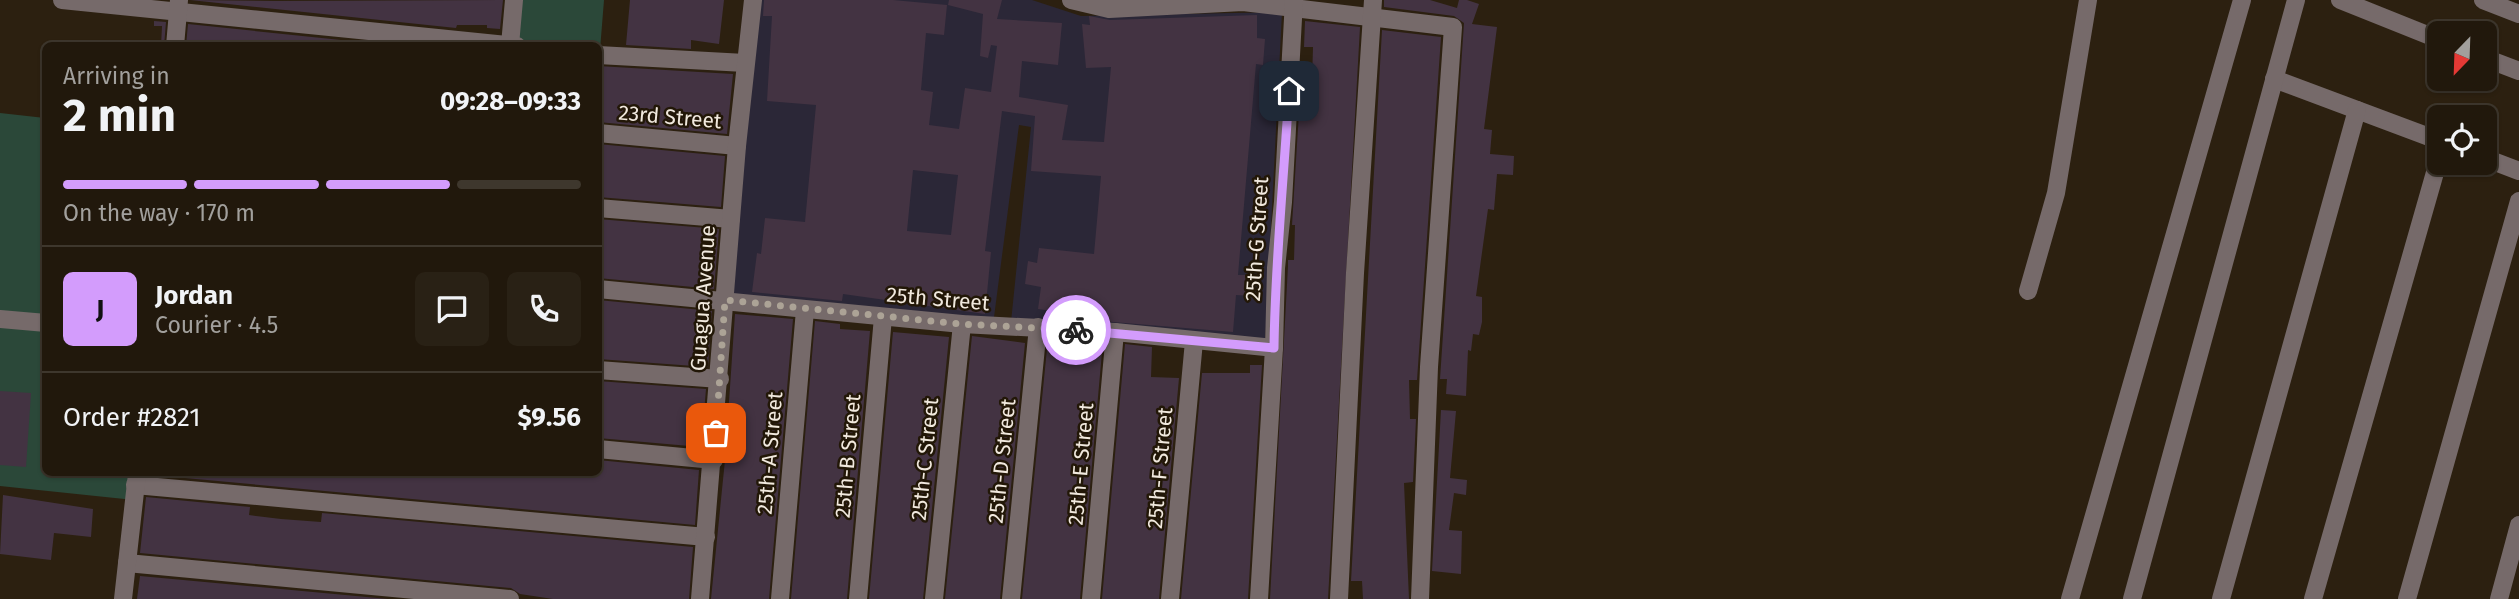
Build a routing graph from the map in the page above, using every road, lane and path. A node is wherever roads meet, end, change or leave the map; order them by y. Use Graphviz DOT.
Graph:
graph roads {
  1 [pos="62,0"];
  2 [pos="514,0"];
  3 [pos="753,0"];
  4 [pos="1071,0"];
  5 [pos="2088,0"];
  6 [pos="2242,0"];
  7 [pos="2296,0"];
  8 [pos="2340,0"];
  9 [pos="2483,0"];
  10 [pos="1132,4"];
  11 [pos="1293,4"];
  12 [pos="179,6"];
  13 [pos="1372,8"];
  14 [pos="2519,14"];
  15 [pos="2427,35"];
  16 [pos="175,42"];
  17 [pos="485,42"];
  18 [pos="510,42"];
  19 [pos="602,54"];
  20 [pos="745,63"];
  21 [pos="2497,63"];
  22 [pos="2519,71"];
  23 [pos="2274,79"];
  24 [pos="2357,110"];
  25 [pos="602,133"];
  26 [pos="2427,136"];
  27 [pos="737,146"];
  28 [pos="2497,163"];
  29 [pos="2519,171"];
  30 [pos="2434,175"];
  31 [pos="2519,201"];
  32 [pos="602,208"];
  33 [pos="731,219"];
  34 [pos="602,289"];
  35 [pos="2028,291"];
  36 [pos="725,300"];
  37 [pos="805,310"];
  38 [pos="883,317"];
  39 [pos="0,319"];
  40 [pos="42,323"];
  41 [pos="961,324"];
  42 [pos="1038,327"];
  43 [pos="1115,332"];
  44 [pos="1194,341"];
  45 [pos="1274,348"];
  46 [pos="602,370"];
  47 [pos="720,379"];
  48 [pos="602,449"];
  49 [pos="714,460"];
  50 [pos="136,479"];
  51 [pos="2519,525"];
  52 [pos="706,537"];
  53 [pos="127,563"];
  54 [pos="123,599"];
  55 [pos="510,599"];
  56 [pos="700,599"];
  57 [pos="780,599"];
  58 [pos="858,599"];
  59 [pos="934,599"];
  60 [pos="1012,599"];
  61 [pos="1091,599"];
  62 [pos="1170,599"];
  63 [pos="1259,599"];
  64 [pos="1339,599"];
  65 [pos="1420,599"];
  66 [pos="2070,599"];
  67 [pos="2132,599"];
  68 [pos="2221,599"];
  69 [pos="2314,599"];
  70 [pos="2407,599"];
  71 [pos="2499,599"];
  1 -- 12 [label="street"];
  2 -- 18 [label="street"];
  3 -- 20 [label="street, Guagua Avenue"];
  4 -- 10 [label="street"];
  5 -- 35 [label="street"];
  6 -- 66 [label="street"];
  7 -- 23 [label="street"];
  8 -- 15 [label="street"];
  9 -- 14 [label="street"];
  10 -- 11 [label="street"];
  11 -- 13 [label="street"];
  11 -- 45 [label="street, 25th-G Street"];
  12 -- 16 [label="street"];
  12 -- 17 [label="street"];
  13 -- 64 [label="street"];
  13 -- 65 [label="street"];
  19 -- 20 [label="street"];
  20 -- 27 [label="street, Guagua Avenue"];
  21 -- 22 [label="street"];
  23 -- 24 [label="street"];
  23 -- 67 [label="street"];
  24 -- 26 [label="street"];
  24 -- 68 [label="street"];
  25 -- 27 [label="street, 23rd Street"];
  27 -- 33 [label="street, Guagua Avenue"];
  28 -- 29 [label="street"];
  30 -- 69 [label="street"];
  31 -- 70 [label="street"];
  32 -- 33 [label="street"];
  33 -- 36 [label="street, Guagua Avenue"];
  34 -- 36 [label="street, 25th Street"];
  36 -- 37 [label="street, 25th Street"];
  36 -- 47 [label="street, Guagua Avenue"];
  37 -- 38 [label="street, 25th Street"];
  37 -- 57 [label="street, 25th-A Street"];
  38 -- 41 [label="street, 25th Street"];
  38 -- 58 [label="street, 25th-B Street"];
  39 -- 40 [label="street"];
  41 -- 42 [label="street, 25th Street"];
  41 -- 59 [label="street, 25th-C Street"];
  42 -- 43 [label="street, 25th Street"];
  42 -- 60 [label="street, 25th-D Street"];
  43 -- 44 [label="street, 25th Street"];
  43 -- 61 [label="street, 25th-E Street"];
  44 -- 45 [label="street, 25th Street"];
  44 -- 62 [label="street, 25th-F Street"];
  45 -- 63 [label="street, 25th-G Street"];
  46 -- 47 [label="street"];
  47 -- 49 [label="street, Guagua Avenue"];
  48 -- 49 [label="street"];
  49 -- 52 [label="street, Guagua Avenue"];
  50 -- 52 [label="street"];
  50 -- 53 [label="street"];
  51 -- 71 [label="street"];
  52 -- 56 [label="street, Guagua Avenue"];
  53 -- 54 [label="street"];
  53 -- 55 [label="street"];
}
